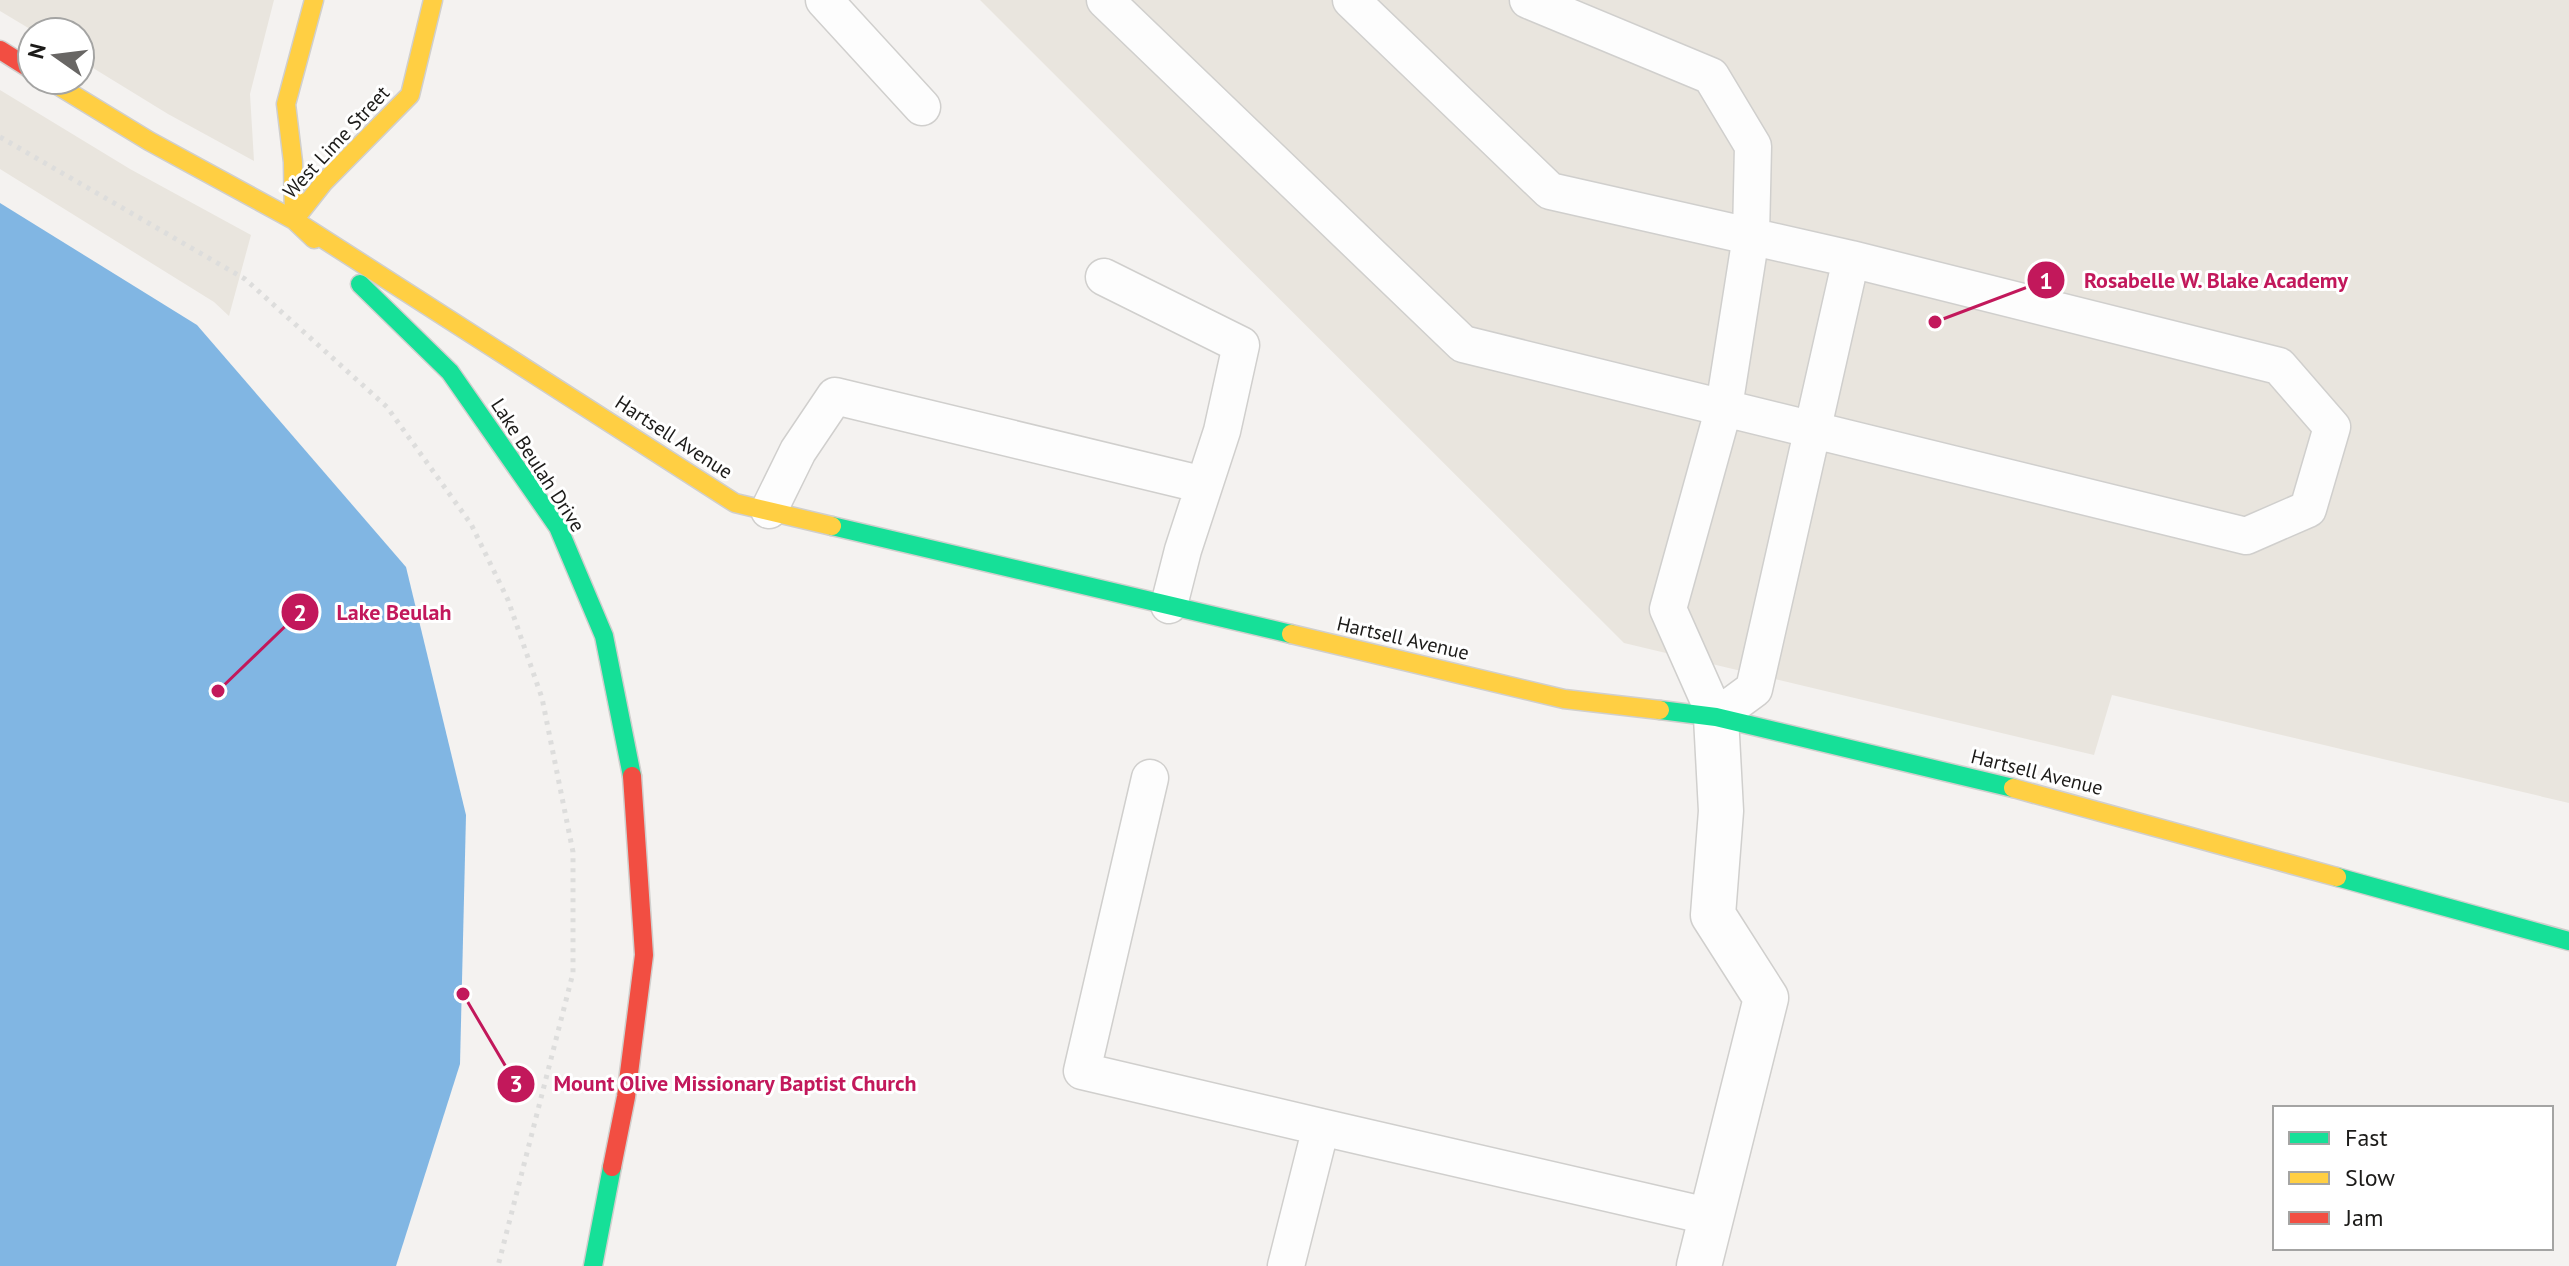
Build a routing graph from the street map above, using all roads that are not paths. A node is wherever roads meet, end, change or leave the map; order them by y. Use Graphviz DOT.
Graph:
graph roads {
  1 [pos="314,0"];
  2 [pos="433,0"];
  3 [pos="824,0"];
  4 [pos="1105,0"];
  5 [pos="1351,0"];
  6 [pos="1528,0"];
  7 [pos="75,96"];
  8 [pos="922,107"];
  9 [pos="294,220"];
  10 [pos="1751,236"];
  11 [pos="1851,259"];
  12 [pos="1104,277"];
  13 [pos="1724,407"];
  14 [pos="1812,429"];
  15 [pos="1204,485"];
  16 [pos="769,510"];
  17 [pos="1169,605"];
  18 [pos="1716,717"];
  19 [pos="1150,778"];
  20 [pos="2569,941"];
  21 [pos="1321,1127"];
  22 [pos="1712,1217"];
  23 [pos="593,1266"];
  24 [pos="1286,1266"];
  25 [pos="1699,1266"];
  1 -- 9 [label="street"];
  2 -- 9 [label="street, West Lime Street"];
  3 -- 8 [label="lane"];
  4 -- 13 [label="lane"];
  5 -- 10 [label="lane"];
  6 -- 10 [label="lane"];
  7 -- 9 [label="street, Lake Beulah Drive"];
  9 -- 16 [label="street, Hartsell Avenue"];
  9 -- 23 [label="street, Lake Beulah Drive"];
  10 -- 11 [label="lane"];
  10 -- 13 [label="lane"];
  11 -- 14 [label="lane"];
  11 -- 14 [label="lane"];
  12 -- 15 [label="lane"];
  13 -- 14 [label="lane"];
  13 -- 18 [label="lane"];
  14 -- 18 [label="lane"];
  15 -- 16 [label="lane"];
  15 -- 17 [label="lane"];
  16 -- 17 [label="street, Hartsell Avenue"];
  17 -- 18 [label="street, Hartsell Avenue"];
  18 -- 20 [label="street, Hartsell Avenue"];
  18 -- 22 [label="street"];
  19 -- 21 [label="lane"];
  21 -- 22 [label="lane"];
  21 -- 24 [label="lane"];
  22 -- 25 [label="street"];
}
